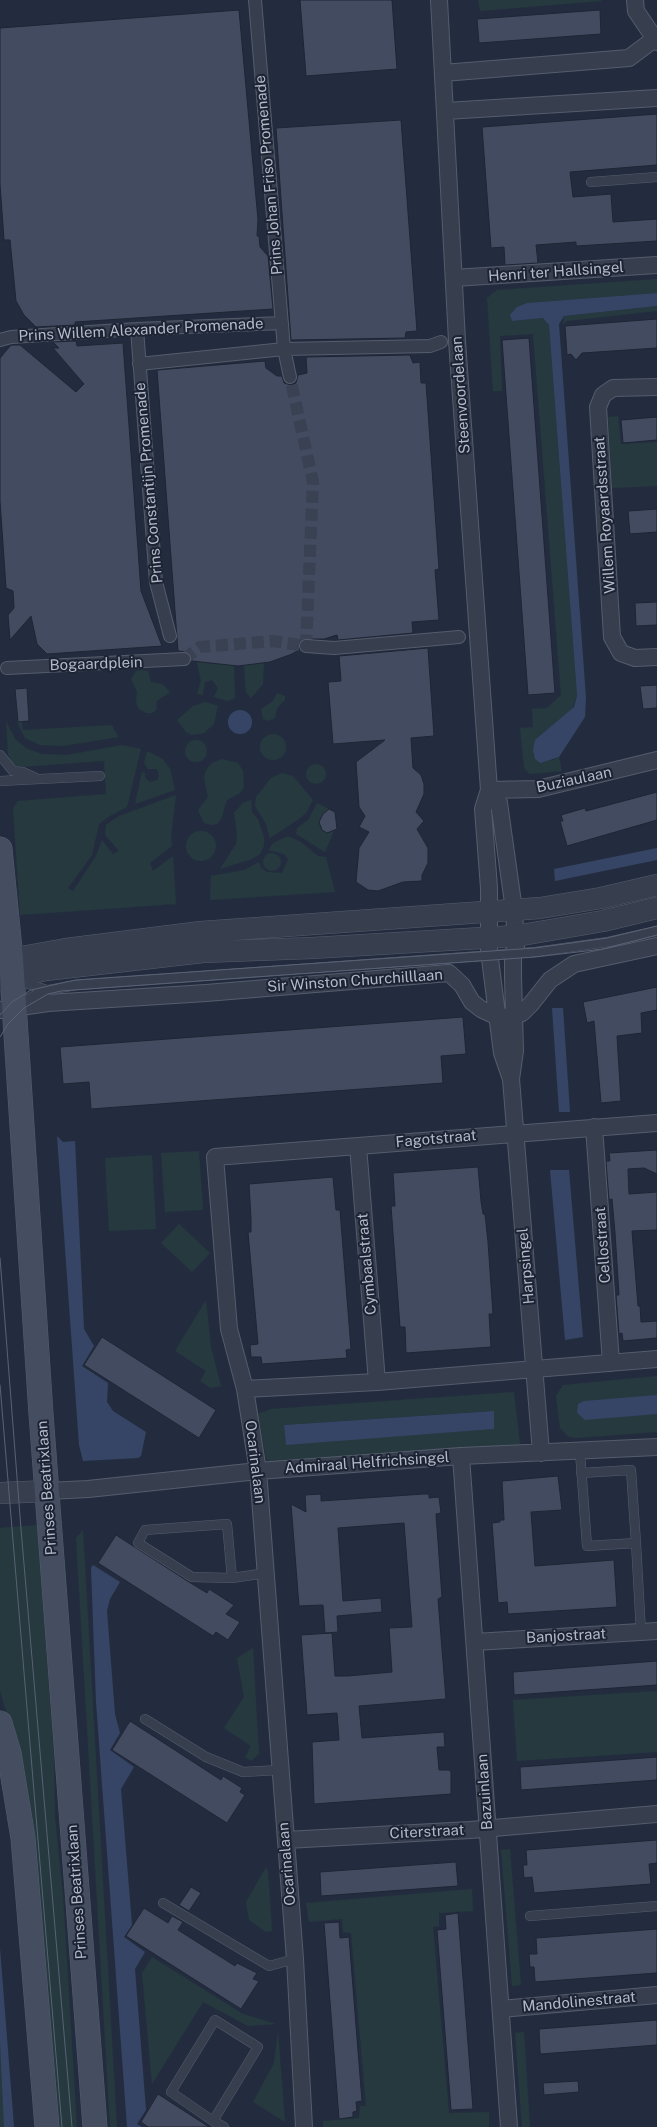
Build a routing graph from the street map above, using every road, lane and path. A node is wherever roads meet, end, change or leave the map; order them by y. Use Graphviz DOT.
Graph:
graph roads {
  1 [pos="254,0"];
  2 [pos="439,0"];
  3 [pos="635,0"];
  4 [pos="656,39"];
  5 [pos="443,72"];
  6 [pos="657,98"];
  7 [pos="446,110"];
  8 [pos="657,177"];
  9 [pos="591,182"];
  10 [pos="657,265"];
  11 [pos="454,278"];
  12 [pos="282,323"];
  13 [pos="136,329"];
  14 [pos="0,340"];
  15 [pos="441,342"];
  16 [pos="284,349"];
  17 [pos="139,364"];
  18 [pos="290,377"];
  19 [pos="657,387"];
  20 [pos="170,636"];
  21 [pos="459,637"];
  22 [pos="306,646"];
  23 [pos="657,657"];
  24 [pos="184,659"];
  25 [pos="7,668"];
  26 [pos="0,755"];
  27 [pos="657,760"];
  28 [pos="100,776"];
  29 [pos="38,779"];
  30 [pos="0,781"];
  31 [pos="489,790"];
  32 [pos="0,849"];
  33 [pos="657,885"];
  34 [pos="657,908"];
  35 [pos="514,910"];
  36 [pos="489,913"];
  37 [pos="657,931"];
  38 [pos="514,945"];
  39 [pos="489,946"];
  40 [pos="657,946"];
  41 [pos="4,971"];
  42 [pos="48,990"];
  43 [pos="6,1010"];
  44 [pos="514,1016"];
  45 [pos="498,1017"];
  46 [pos="511,1079"];
  47 [pos="657,1123"];
  48 [pos="594,1127"];
  49 [pos="516,1133"];
  50 [pos="358,1146"];
  51 [pos="216,1157"];
  52 [pos="657,1360"];
  53 [pos="611,1363"];
  54 [pos="535,1368"];
  55 [pos="377,1382"];
  56 [pos="245,1389"];
  57 [pos="657,1446"];
  58 [pos="580,1452"];
  59 [pos="542,1453"];
  60 [pos="461,1456"];
  61 [pos="258,1471"];
  62 [pos="582,1473"];
  63 [pos="48,1491"];
  64 [pos="0,1493"];
  65 [pos="636,1543"];
  66 [pos="266,1573"];
  67 [pos="232,1578"];
  68 [pos="649,1631"];
  69 [pos="475,1642"];
  70 [pos="145,1719"];
  71 [pos="0,1723"];
  72 [pos="279,1770"];
  73 [pos="657,1814"];
  74 [pos="487,1828"];
  75 [pos="286,1840"];
  76 [pos="163,1903"];
  77 [pos="657,1906"];
  78 [pos="530,1916"];
  79 [pos="295,1959"];
  80 [pos="657,1995"];
  81 [pos="501,2009"];
  82 [pos="213,2121"];
  83 [pos="47,2127"];
  84 [pos="95,2127"];
  85 [pos="224,2127"];
  86 [pos="304,2127"];
  87 [pos="509,2127"];
  1 -- 12 [label="street, Prins Johan Friso Promenade"];
  2 -- 5 [label="street, Steenvoordelaan"];
  3 -- 4 [label="street"];
  4 -- 5 [label="street"];
  5 -- 7 [label="street, Steenvoordelaan"];
  6 -- 7 [label="street"];
  7 -- 11 [label="street, Steenvoordelaan"];
  8 -- 9 [label="lane"];
  10 -- 11 [label="street, Henri ter Hallsingel"];
  11 -- 31 [label="street, Steenvoordelaan"];
  12 -- 13 [label="street, Prins Willem Alexander Promenade"];
  12 -- 16 [label="street, Prins Johan Friso Promenade"];
  13 -- 14 [label="street, Prins Willem Alexander Promenade"];
  13 -- 17 [label="street, Prins Constantijn Promenade"];
  15 -- 16 [label="street, Prins Willem Alexander Promenade"];
  16 -- 17 [label="street, Prins Willem Alexander Promenade"];
  16 -- 18 [label="street, Prins Johan Friso Promenade"];
  17 -- 20 [label="street, Prins Constantijn Promenade"];
  19 -- 23 [label="street, Willem Royaardsstraat"];
  21 -- 22 [label="street"];
  24 -- 25 [label="street, Bogaardplein"];
  26 -- 29 [label="lane"];
  27 -- 31 [label="street, Buziaulaan"];
  28 -- 29 [label="lane"];
  29 -- 30 [label="lane"];
  31 -- 35 [label="street, Steenvoordelaan"];
  31 -- 36 [label="street, Steenvoordelaan"];
  32 -- 41 [label="main road, Prinses Beatrixlaan"];
  33 -- 35 [label="street"];
  34 -- 38 [label="street, Sir Winston Churchilllaan"];
  35 -- 36 [label="street"];
  35 -- 38 [label="street, Steenvoordelaan"];
  36 -- 39 [label="street, Steenvoordelaan"];
  36 -- 41 [label="street"];
  37 -- 38 [label="lane, Sir Winston Churchilllaan"];
  38 -- 39 [label="street, Sir Winston Churchilllaan"];
  38 -- 44 [label="street, Harpsingel"];
  39 -- 41 [label="street, Sir Winston Churchilllaan"];
  39 -- 42 [label="lane, Sir Winston Churchilllaan"];
  39 -- 45 [label="street, Harpsingel"];
  40 -- 44 [label="street"];
  41 -- 42 [label="lane, Sir Winston Churchilllaan"];
  41 -- 43 [label="main road, Prinses Beatrixlaan"];
  42 -- 43 [label="lane, Sir Winston Churchilllaan"];
  43 -- 45 [label="street, Sir Winston Churchilllaan"];
  43 -- 63 [label="main road, Prinses Beatrixlaan"];
  44 -- 45 [label="street"];
  44 -- 46 [label="street, Harpsingel"];
  45 -- 46 [label="street, Harpsingel"];
  46 -- 49 [label="street, Harpsingel"];
  47 -- 48 [label="street, Fagotstraat"];
  48 -- 49 [label="street, Fagotstraat"];
  48 -- 53 [label="street, Cellostraat"];
  49 -- 50 [label="street, Fagotstraat"];
  49 -- 54 [label="street, Harpsingel"];
  50 -- 51 [label="street, Fagotstraat"];
  50 -- 55 [label="street, Cymbaalstraat"];
  51 -- 56 [label="street, Ocarinalaan"];
  52 -- 53 [label="street"];
  53 -- 54 [label="street"];
  54 -- 55 [label="street"];
  54 -- 59 [label="street, Harpsingel"];
  55 -- 56 [label="street"];
  56 -- 61 [label="street, Ocarinalaan"];
  57 -- 58 [label="street, Admiraal Helfrichsingel"];
  58 -- 59 [label="street, Admiraal Helfrichsingel"];
  58 -- 62 [label="lane"];
  59 -- 60 [label="street, Admiraal Helfrichsingel"];
  60 -- 61 [label="street, Admiraal Helfrichsingel"];
  60 -- 69 [label="street, Bazuinlaan"];
  61 -- 63 [label="street, Admiraal Helfrichsingel"];
  61 -- 66 [label="street, Ocarinalaan"];
  62 -- 65 [label="lane"];
  62 -- 65 [label="lane"];
  63 -- 64 [label="street"];
  63 -- 84 [label="main road, Prinses Beatrixlaan"];
  65 -- 68 [label="lane"];
  66 -- 67 [label="lane"];
  66 -- 72 [label="street, Ocarinalaan"];
  67 -- 67 [label="lane"];
  68 -- 69 [label="street, Banjostraat"];
  69 -- 74 [label="street, Bazuinlaan"];
  70 -- 72 [label="lane"];
  71 -- 83 [label="main road"];
  72 -- 75 [label="street, Ocarinalaan"];
  73 -- 74 [label="street, Citerstraat"];
  74 -- 75 [label="street, Citerstraat"];
  74 -- 81 [label="street, Bazuinlaan"];
  75 -- 79 [label="street, Ocarinalaan"];
  76 -- 79 [label="lane"];
  77 -- 78 [label="lane"];
  79 -- 86 [label="street, Ocarinalaan"];
  80 -- 81 [label="street, Mandolinestraat"];
  81 -- 87 [label="street, Bazuinlaan"];
  82 -- 82 [label="lane"];
  82 -- 85 [label="lane"];
}
